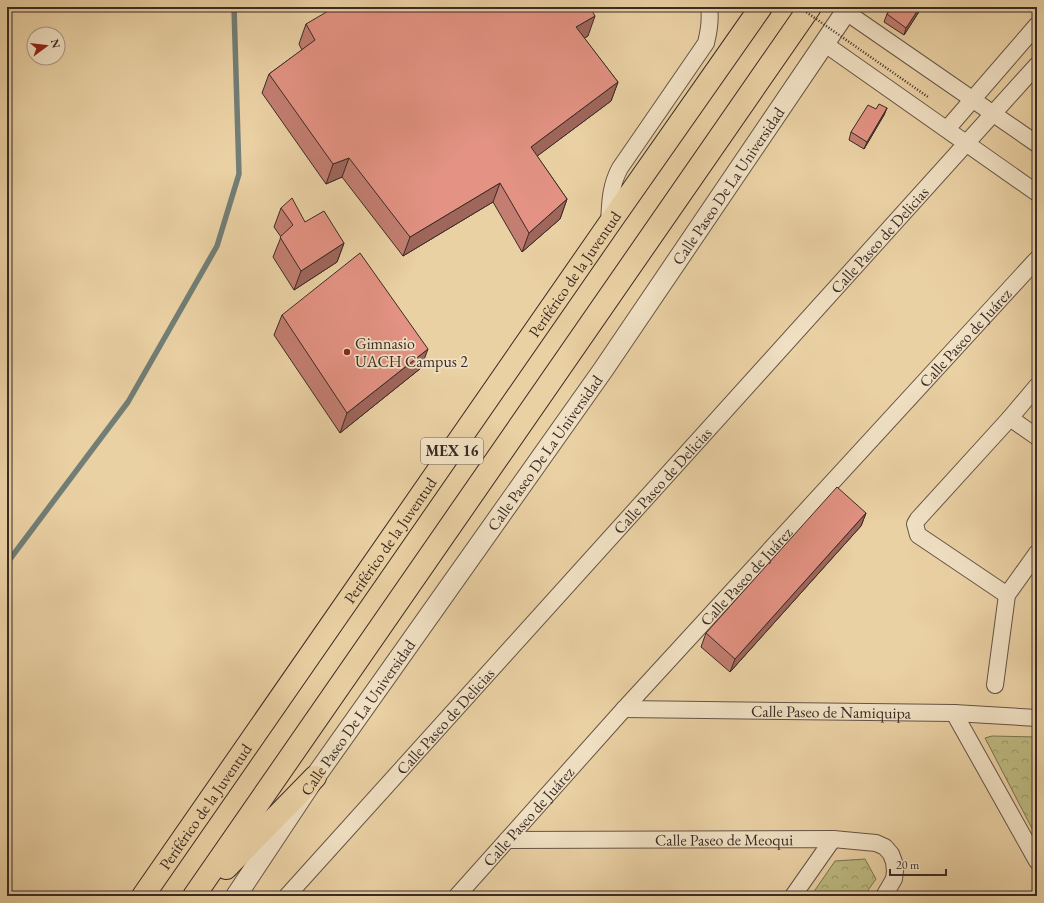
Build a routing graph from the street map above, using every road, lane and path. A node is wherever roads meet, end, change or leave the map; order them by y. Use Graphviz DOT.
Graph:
graph roads {
  1 [pos="709,7"];
  2 [pos="761,7"];
  3 [pos="799,7"];
  4 [pos="810,7"];
  5 [pos="848,10"];
  6 [pos="1037,26"];
  7 [pos="825,44"];
  8 [pos="1037,65"];
  9 [pos="928,97"];
  10 [pos="973,100"];
  11 [pos="993,114"];
  12 [pos="947,130"];
  13 [pos="967,144"];
  14 [pos="1037,144"];
  15 [pos="1037,193"];
  16 [pos="609,224"];
  17 [pos="1037,259"];
  18 [pos="1037,386"];
  19 [pos="1010,418"];
  20 [pos="1037,437"];
  21 [pos="1037,553"];
  22 [pos="1007,595"];
  23 [pos="995,685"];
  24 [pos="624,709"];
  25 [pos="954,714"];
  26 [pos="1037,718"];
  27 [pos="315,777"];
  28 [pos="833,839"];
  29 [pos="507,840"];
  30 [pos="1037,861"];
  31 [pos="143,896"];
  32 [pos="194,896"];
  33 [pos="198,896"];
  34 [pos="236,896"];
  35 [pos="287,896"];
  36 [pos="457,896"];
  37 [pos="793,896"];
  38 [pos="884,896"];
  1 -- 16 [label="street"];
  2 -- 16 [label="highway, Periférico de la Juventud / MEX 16"];
  3 -- 9 [label="path, bridge"];
  4 -- 32 [label="highway, MEX 16"];
  5 -- 7 [label="street, Calle Paseo De La Universidad"];
  5 -- 10 [label="street"];
  6 -- 10 [label="street"];
  7 -- 12 [label="street"];
  7 -- 27 [label="street, Calle Paseo De La Universidad"];
  8 -- 11 [label="street, Calle Paseo de Delicias"];
  10 -- 11 [label="street"];
  10 -- 12 [label="street"];
  11 -- 13 [label="street, Calle Paseo de Delicias"];
  11 -- 14 [label="street"];
  12 -- 13 [label="street"];
  13 -- 15 [label="street"];
  13 -- 35 [label="street, Calle Paseo de Delicias"];
  16 -- 31 [label="highway, Periférico de la Juventud / MEX 16"];
  17 -- 24 [label="street, Calle Paseo de Juárez"];
  18 -- 19 [label="street"];
  19 -- 20 [label="street"];
  19 -- 22 [label="street"];
  21 -- 22 [label="street"];
  22 -- 23 [label="street"];
  24 -- 25 [label="street, Calle Paseo de Namiquipa"];
  24 -- 29 [label="street, Calle Paseo de Juárez"];
  25 -- 26 [label="street, Calle Paseo de Namiquipa"];
  25 -- 30 [label="street"];
  27 -- 33 [label="highway"];
  27 -- 34 [label="street, Calle Paseo De La Universidad"];
  28 -- 29 [label="street, Calle Paseo de Meoqui"];
  28 -- 37 [label="street"];
  28 -- 38 [label="street, Calle Paseo de Meoqui"];
  29 -- 36 [label="street, Calle Paseo de Juárez"];
}
